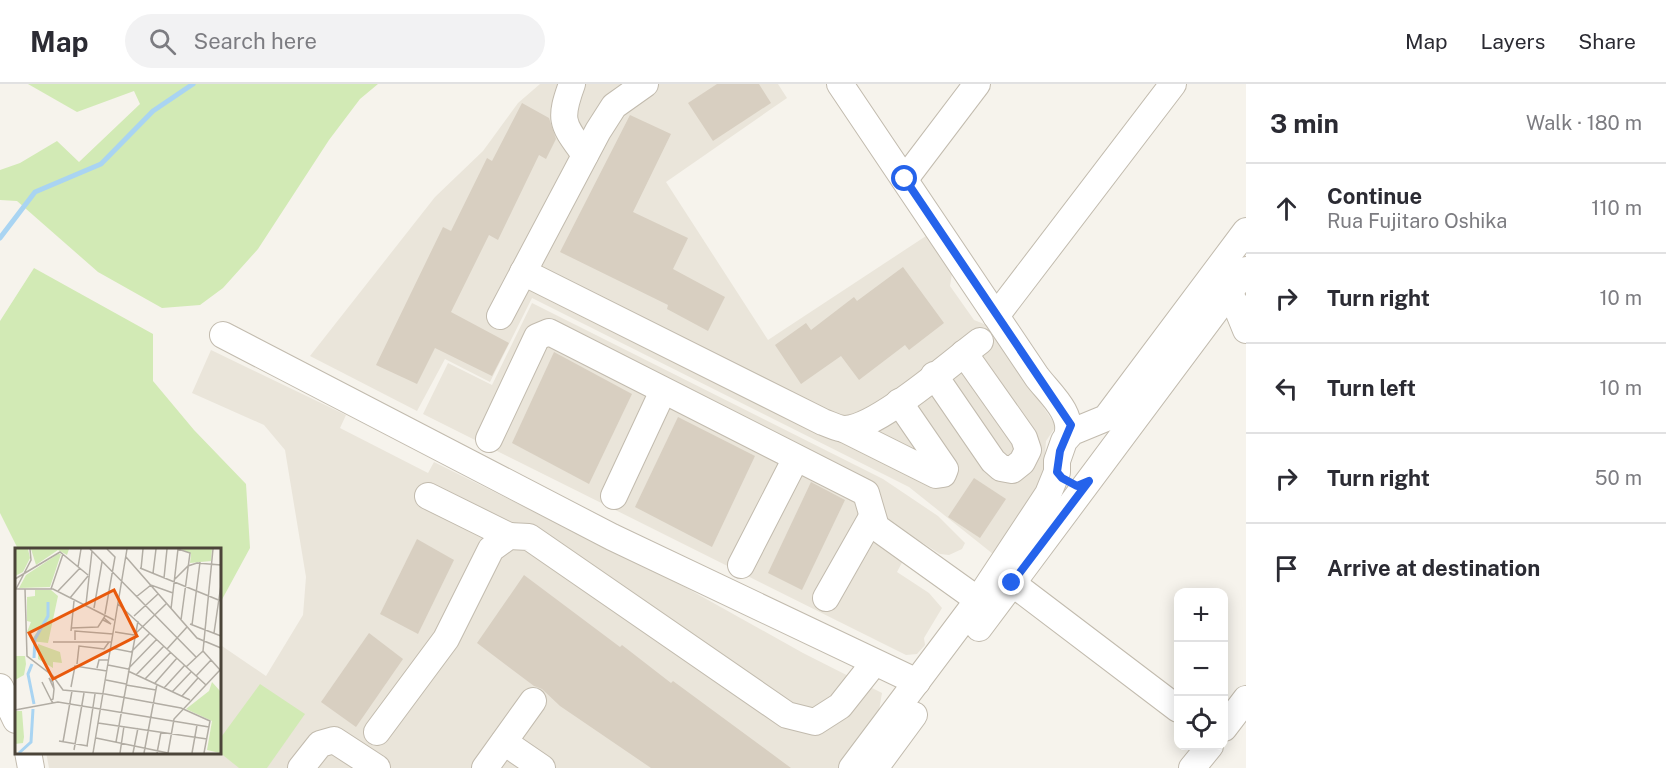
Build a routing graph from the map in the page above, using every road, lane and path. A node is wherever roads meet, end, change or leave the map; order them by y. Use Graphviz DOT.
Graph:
graph roads {
  1 [pos="572,84"];
  2 [pos="645,84"];
  3 [pos="977,84"];
  4 [pos="1173,84"];
  5 [pos="840,85"];
  6 [pos="585,156"];
  7 [pos="905,179"];
  8 [pos="1245,233"];
  9 [pos="1246,270"];
  10 [pos="523,272"];
  11 [pos="1221,284"];
  12 [pos="500,316"];
  13 [pos="996,316"];
  14 [pos="1246,330"];
  15 [pos="223,335"];
  16 [pos="934,375"];
  17 [pos="663,391"];
  18 [pos="899,402"];
  19 [pos="844,429"];
  20 [pos="1075,431"];
  21 [pos="489,439"];
  22 [pos="796,458"];
  23 [pos="1096,471"];
  24 [pos="1057,472"];
  25 [pos="428,496"];
  26 [pos="614,496"];
  27 [pos="872,517"];
  28 [pos="509,536"];
  29 [pos="741,565"];
  30 [pos="1012,583"];
  31 [pos="826,598"];
  32 [pos="978,600"];
  33 [pos="874,663"];
  34 [pos="917,682"];
  35 [pos="0,687"];
  36 [pos="1246,699"];
  37 [pos="533,701"];
  38 [pos="1174,706"];
  39 [pos="15,718"];
  40 [pos="1228,723"];
  41 [pos="1246,729"];
  42 [pos="377,732"];
  43 [pos="1228,734"];
  44 [pos="504,742"];
  45 [pos="1207,750"];
  46 [pos="28,753"];
  47 [pos="873,763"];
  48 [pos="31,768"];
  49 [pos="301,768"];
  50 [pos="378,768"];
  51 [pos="485,768"];
  52 [pos="542,768"];
  53 [pos="1192,768"];
  1 -- 6 [label="street"];
  2 -- 6 [label="street"];
  3 -- 7 [label="street"];
  4 -- 13 [label="street"];
  5 -- 7 [label="street"];
  6 -- 10 [label="street"];
  7 -- 13 [label="street"];
  8 -- 11 [label="street"];
  9 -- 11 [label="street"];
  10 -- 12 [label="street"];
  10 -- 19 [label="street"];
  11 -- 14 [label="street"];
  11 -- 20 [label="street"];
  11 -- 23 [label="street"];
  13 -- 20 [label="street"];
  15 -- 33 [label="street"];
  16 -- 16 [label="street"];
  16 -- 18 [label="street"];
  17 -- 21 [label="street"];
  17 -- 22 [label="street"];
  17 -- 26 [label="street"];
  18 -- 19 [label="street"];
  18 -- 19 [label="street"];
  20 -- 23 [label="street"];
  20 -- 24 [label="street"];
  22 -- 27 [label="street"];
  22 -- 29 [label="street"];
  23 -- 24 [label="street"];
  23 -- 30 [label="street"];
  24 -- 32 [label="street"];
  25 -- 28 [label="street"];
  27 -- 31 [label="street"];
  27 -- 32 [label="street"];
  28 -- 33 [label="street"];
  28 -- 42 [label="street"];
  30 -- 38 [label="street"];
  30 -- 47 [label="street"];
  32 -- 34 [label="street"];
  33 -- 34 [label="street"];
  34 -- 47 [label="street"];
  35 -- 39 [label="street"];
  36 -- 40 [label="street"];
  37 -- 44 [label="street"];
  41 -- 43 [label="street"];
  44 -- 51 [label="street"];
  44 -- 52 [label="street"];
  45 -- 53 [label="street"];
  46 -- 48 [label="street"];
  49 -- 50 [label="street"];
}
